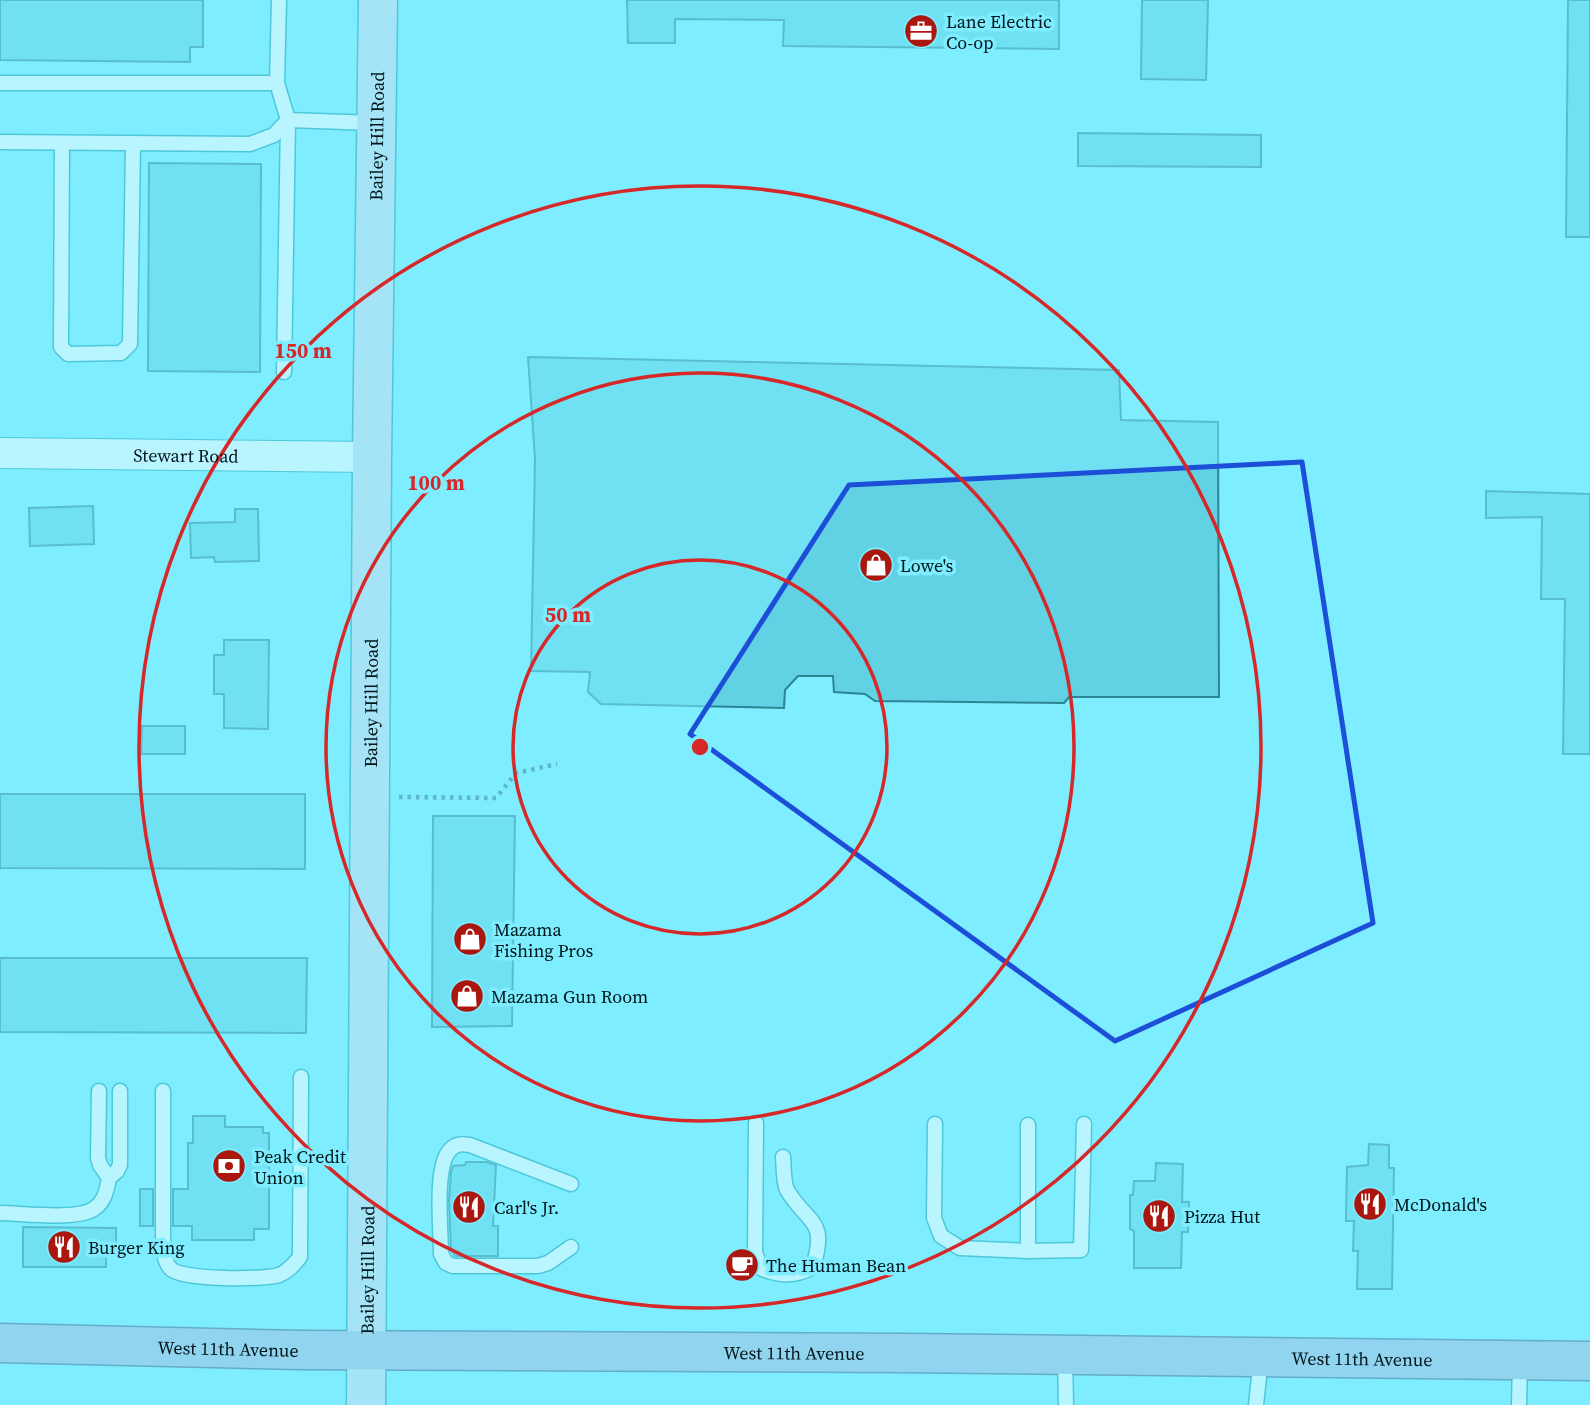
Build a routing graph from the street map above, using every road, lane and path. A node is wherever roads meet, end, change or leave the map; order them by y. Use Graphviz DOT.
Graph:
graph roads {
  1 [pos="279,0"];
  2 [pos="378,0"];
  3 [pos="0,83"];
  4 [pos="277,83"];
  5 [pos="288,120"];
  6 [pos="376,123"];
  7 [pos="0,142"];
  8 [pos="62,143"];
  9 [pos="133,143"];
  10 [pos="284,372"];
  11 [pos="0,453"];
  12 [pos="372,457"];
  13 [pos="557,764"];
  14 [pos="369,796"];
  15 [pos="300,1077"];
  16 [pos="99,1091"];
  17 [pos="120,1091"];
  18 [pos="163,1091"];
  19 [pos="756,1123"];
  20 [pos="934,1124"];
  21 [pos="1084,1124"];
  22 [pos="1028,1125"];
  23 [pos="783,1157"];
  24 [pos="109,1178"];
  25 [pos="571,1184"];
  26 [pos="0,1213"];
  27 [pos="571,1247"];
  28 [pos="1028,1251"];
  29 [pos="0,1343"];
  30 [pos="367,1349"];
  31 [pos="1065,1355"];
  32 [pos="1261,1357"];
  33 [pos="1520,1360"];
  34 [pos="1590,1361"];
  35 [pos="366,1405"];
  36 [pos="1066,1405"];
  37 [pos="1256,1405"];
  38 [pos="1520,1405"];
  1 -- 4 [label="lane"];
  2 -- 6 [label="street, Bailey Hill Road"];
  3 -- 4 [label="lane"];
  4 -- 5 [label="lane"];
  5 -- 6 [label="lane"];
  5 -- 9 [label="lane"];
  5 -- 10 [label="lane"];
  6 -- 12 [label="street, Bailey Hill Road"];
  7 -- 8 [label="lane"];
  8 -- 9 [label="lane"];
  8 -- 9 [label="lane"];
  11 -- 12 [label="street, Stewart Road"];
  12 -- 14 [label="street, Bailey Hill Road"];
  13 -- 14 [label="path"];
  14 -- 30 [label="street, Bailey Hill Road"];
  15 -- 18 [label="lane"];
  16 -- 24 [label="lane"];
  17 -- 24 [label="lane"];
  19 -- 23 [label="lane"];
  20 -- 28 [label="lane"];
  21 -- 28 [label="lane"];
  22 -- 28 [label="lane"];
  24 -- 26 [label="lane"];
  25 -- 27 [label="lane"];
  29 -- 30 [label="main road, West 11th Avenue"];
  30 -- 31 [label="main road, West 11th Avenue"];
  30 -- 35 [label="street, Bailey Hill Road"];
  31 -- 32 [label="main road, West 11th Avenue"];
  31 -- 36 [label="lane"];
  32 -- 33 [label="main road, West 11th Avenue"];
  32 -- 37 [label="lane"];
  33 -- 34 [label="main road, West 11th Avenue"];
  33 -- 38 [label="lane"];
}
